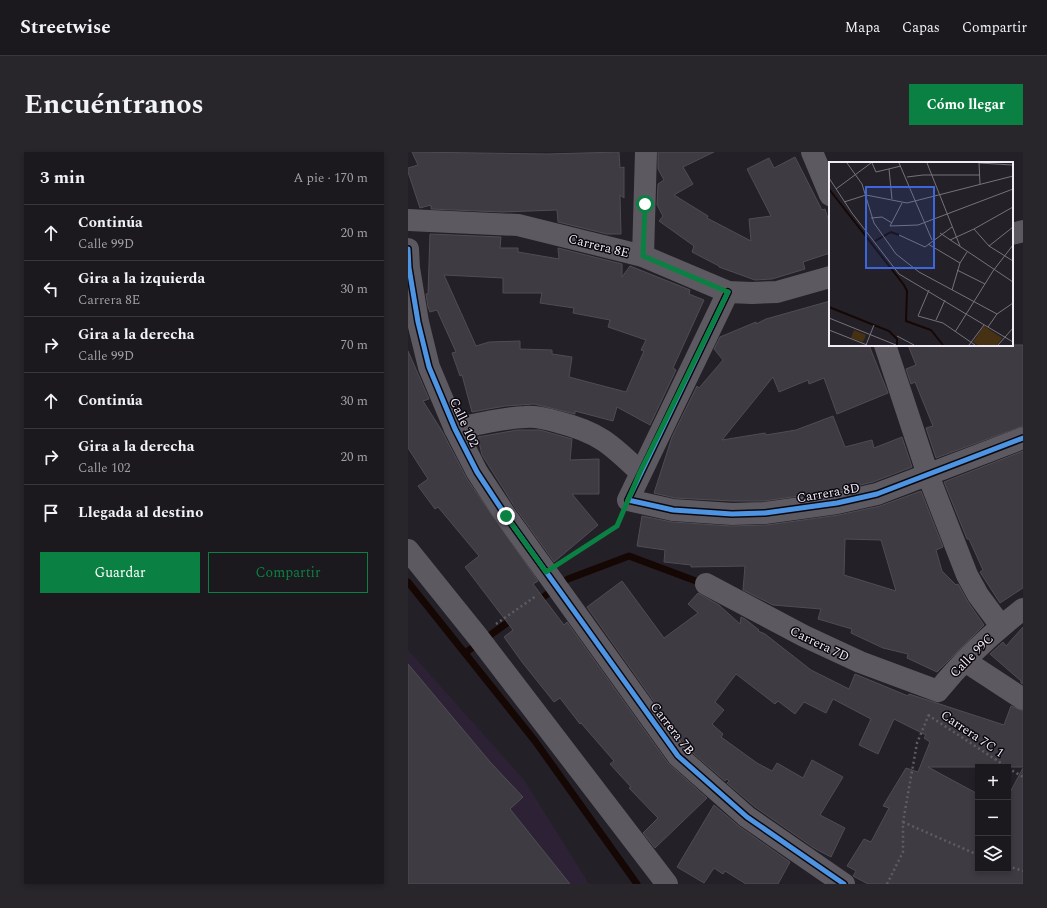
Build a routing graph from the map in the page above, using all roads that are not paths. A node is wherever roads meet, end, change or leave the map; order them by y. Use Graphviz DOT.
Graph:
graph roads {
  1 [pos="646,152"];
  2 [pos="812,152"];
  3 [pos="829,194"];
  4 [pos="408,220"];
  5 [pos="1023,231"];
  6 [pos="1013,234"];
  7 [pos="408,249"];
  8 [pos="643,256"];
  9 [pos="829,277"];
  10 [pos="728,292"];
  11 [pos="885,346"];
  12 [pos="455,429"];
  13 [pos="1023,438"];
  14 [pos="640,472"];
  15 [pos="928,475"];
  16 [pos="408,550"];
  17 [pos="553,583"];
  18 [pos="706,584"];
  19 [pos="1023,609"];
  20 [pos="1001,626"];
  21 [pos="965,661"];
  22 [pos="938,691"];
  23 [pos="1023,699"];
  24 [pos="667,884"];
  25 [pos="844,884"];
  1 -- 8 [label="street"];
  2 -- 3 [label="street"];
  4 -- 8 [label="street, Carrera 8E"];
  5 -- 6 [label="street"];
  7 -- 12 [label="street, Calle 102"];
  8 -- 10 [label="street, Carrera 8E"];
  9 -- 10 [label="street, Carrera 8E"];
  10 -- 14 [label="street"];
  11 -- 15 [label="street, Calle 99C"];
  12 -- 14 [label="street"];
  12 -- 17 [label="street, Calle 102"];
  13 -- 15 [label="street, Carrera 8D"];
  14 -- 15 [label="street, Carrera 8D"];
  15 -- 20 [label="street, Calle 99C"];
  16 -- 24 [label="street"];
  17 -- 25 [label="street, Carrera 7B"];
  18 -- 22 [label="street, Carrera 7D"];
  19 -- 20 [label="street"];
  20 -- 21 [label="street, Calle 99C"];
  21 -- 22 [label="street, Calle 99C"];
  21 -- 23 [label="street"];
}
